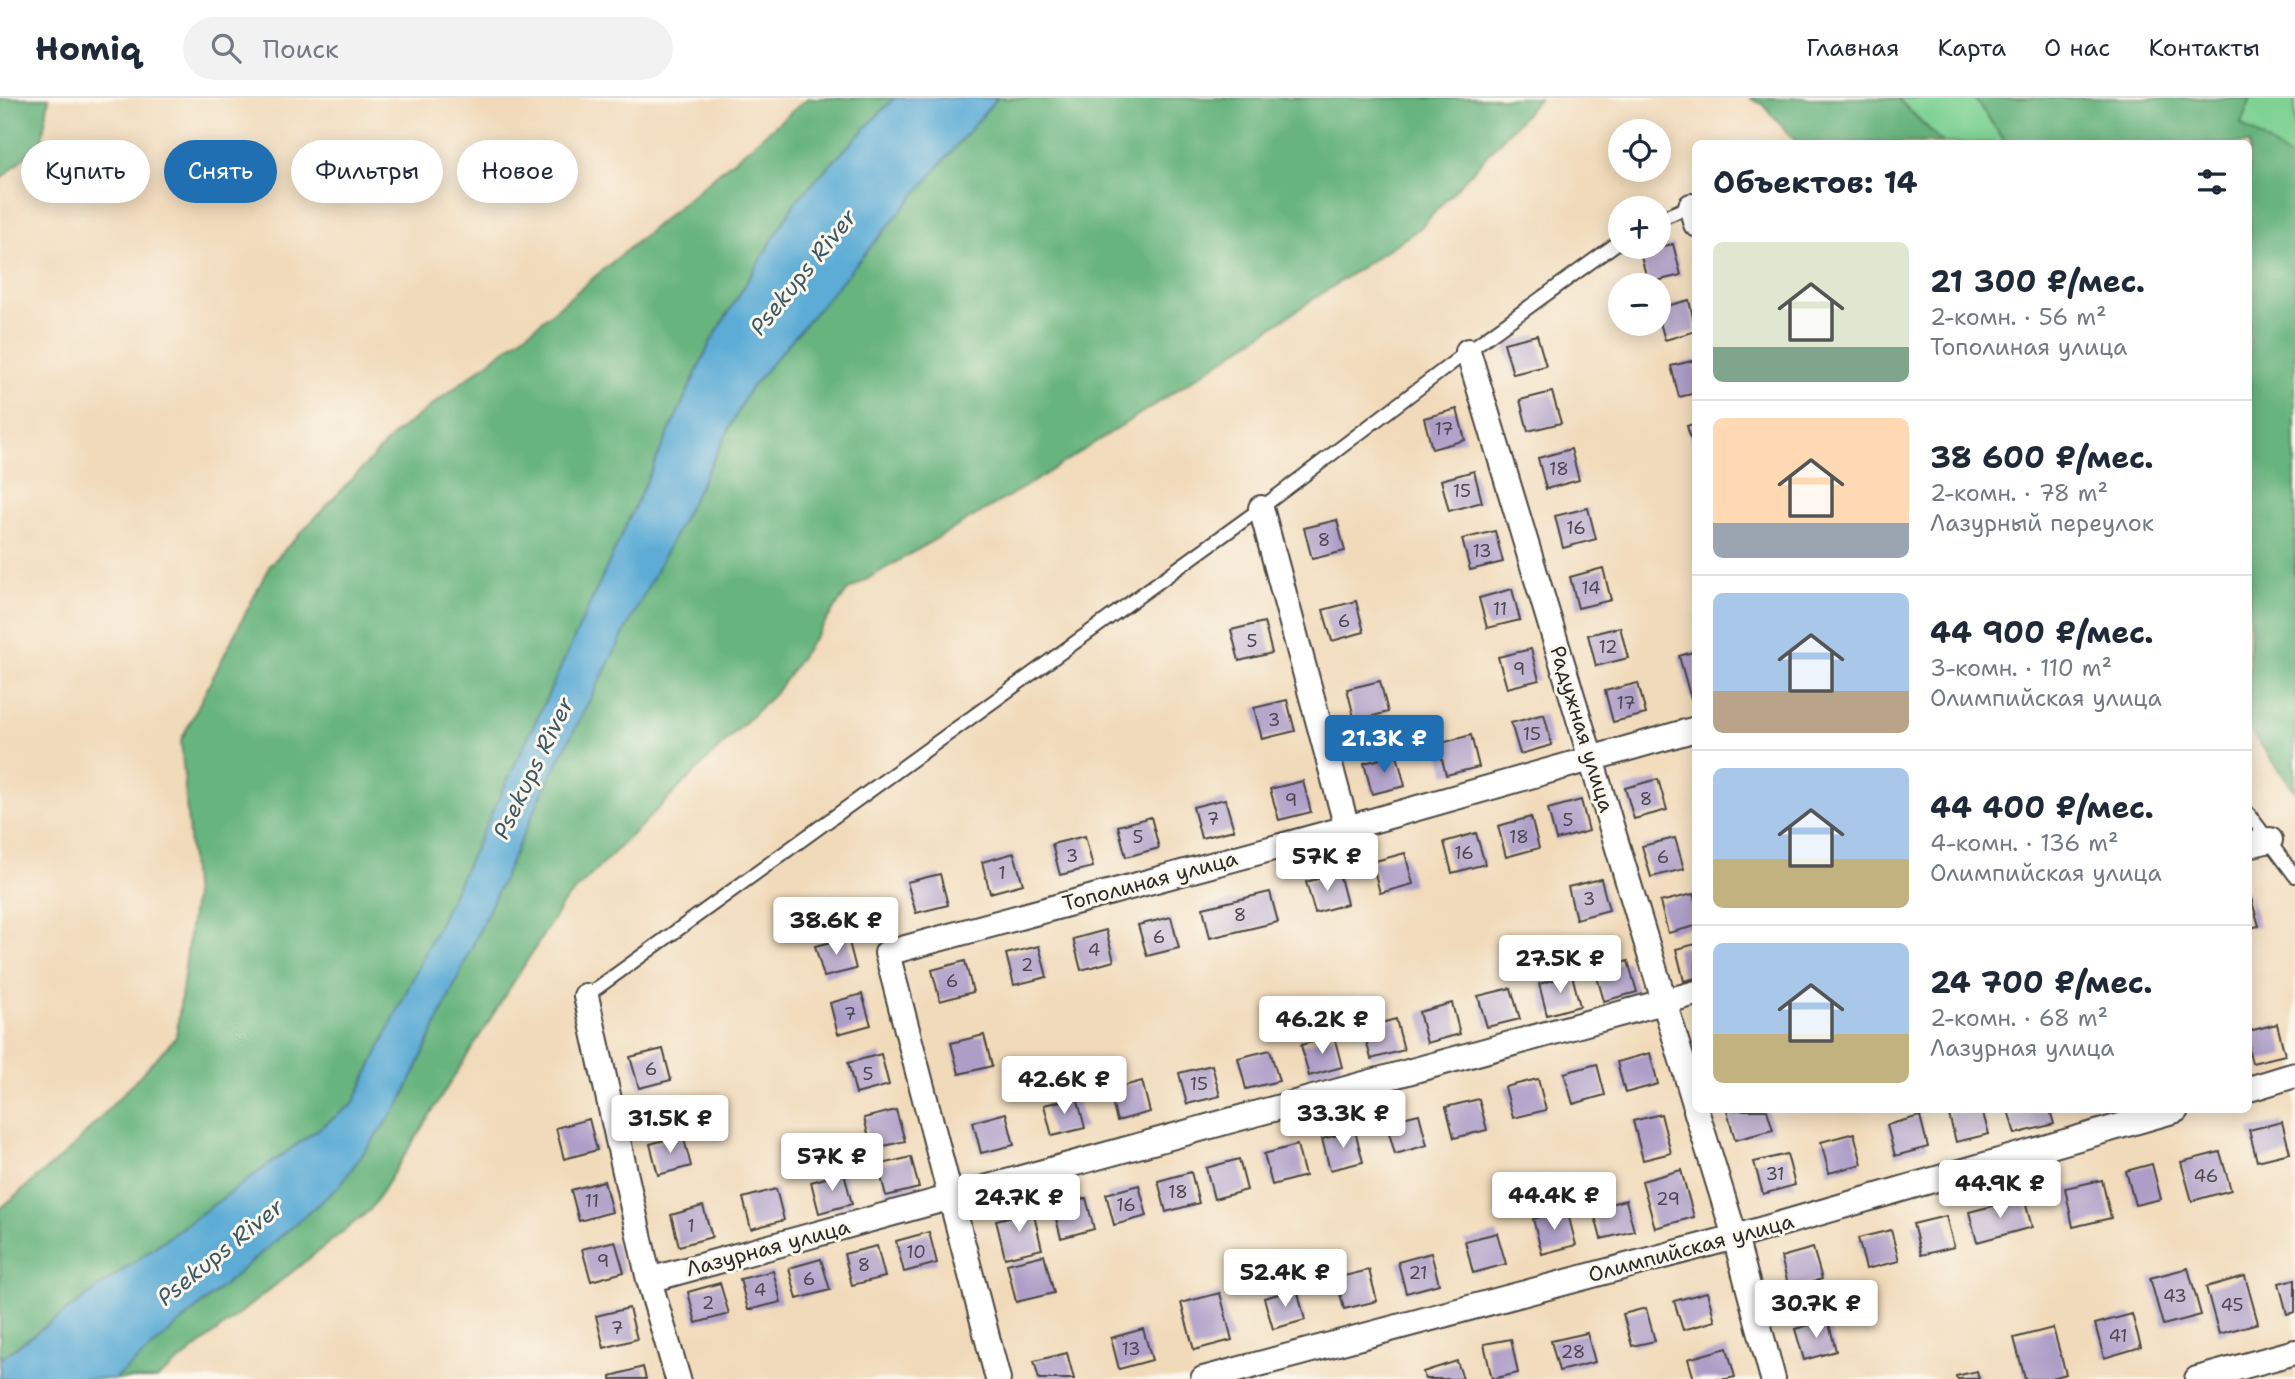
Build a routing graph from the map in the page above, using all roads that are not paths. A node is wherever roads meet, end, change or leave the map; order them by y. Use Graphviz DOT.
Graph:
graph roads {
  1 [pos="1692,212"];
  2 [pos="1671,217"];
  3 [pos="1608,250"];
  4 [pos="1468,351"];
  5 [pos="1261,508"];
  6 [pos="1692,730"];
  7 [pos="1591,759"];
  8 [pos="2252,822"];
  9 [pos="1347,828"];
  10 [pos="2259,842"];
  11 [pos="2295,876"];
  12 [pos="1692,994"];
  13 [pos="586,996"];
  14 [pos="1664,1002"];
  15 [pos="2295,1075"];
  16 [pos="2252,1087"];
  17 [pos="1692,1095"];
  18 [pos="1698,1113"];
  19 [pos="2166,1113"];
  20 [pos="950,1198"];
  21 [pos="1735,1237"];
  22 [pos="649,1280"];
  23 [pos="2295,1352"];
  24 [pos="678,1379"];
  25 [pos="998,1379"];
  26 [pos="1203,1379"];
  27 [pos="1773,1379"];
  28 [pos="2197,1379"];
  1 -- 2 [label="lane"];
  3 -- 4 [label="lane"];
  4 -- 5 [label="lane"];
  4 -- 7 [label="street, Радужная улица"];
  5 -- 9 [label="street"];
  5 -- 13 [label="lane"];
  6 -- 7 [label="street, Тополиная улица"];
  7 -- 9 [label="street, Тополиная улица"];
  7 -- 14 [label="street, Радужная улица"];
  8 -- 10 [label="lane"];
  9 -- 20 [label="street, Тополиная улица"];
  10 -- 11 [label="lane"];
  12 -- 14 [label="street, Лазурная улица"];
  13 -- 22 [label="street"];
  14 -- 17 [label="street, Радужная улица"];
  14 -- 20 [label="street, Лазурная улица"];
  15 -- 16 [label="street"];
  18 -- 21 [label="street, Радужная улица"];
  19 -- 21 [label="street, Олимпийская улица"];
  20 -- 22 [label="street, Лазурная улица"];
  20 -- 25 [label="street"];
  21 -- 26 [label="street, Олимпийская улица"];
  21 -- 27 [label="street, Радужная улица"];
  22 -- 24 [label="street"];
  23 -- 28 [label="street"];
}
